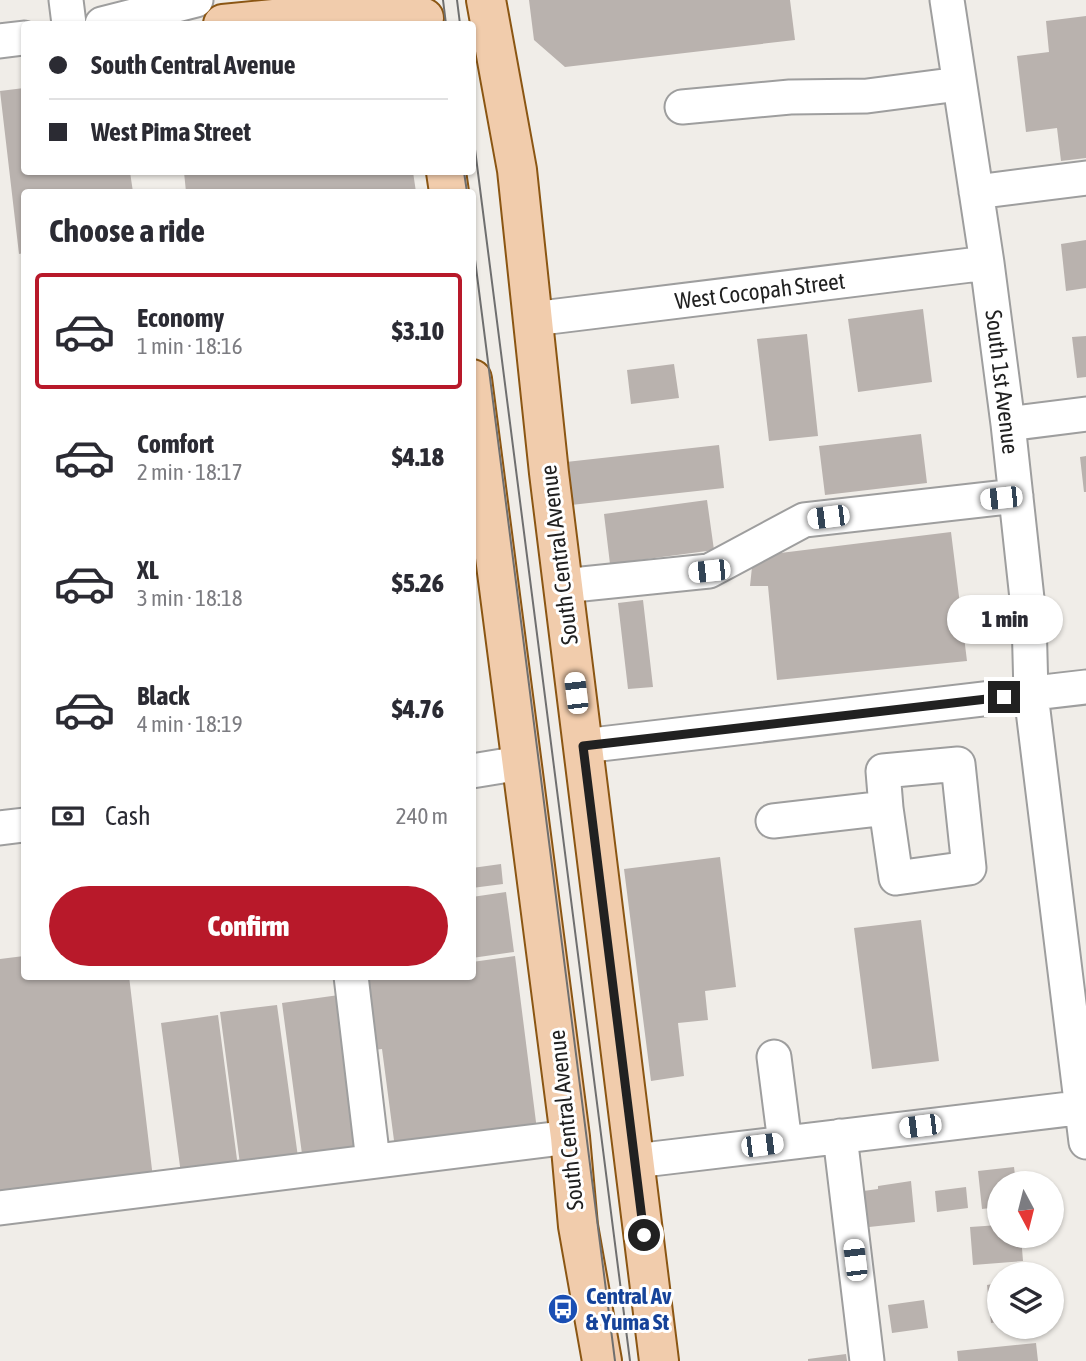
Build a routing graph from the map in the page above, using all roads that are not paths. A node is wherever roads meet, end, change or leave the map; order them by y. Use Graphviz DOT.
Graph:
graph roads {
  1 [pos="66,0"];
  2 [pos="196,0"];
  3 [pos="486,0"];
  4 [pos="947,0"];
  5 [pos="424,14"];
  6 [pos="69,21"];
  7 [pos="114,21"];
  8 [pos="253,21"];
  9 [pos="21,38"];
  10 [pos="0,41"];
  11 [pos="959,84"];
  12 [pos="682,107"];
  13 [pos="1086,178"];
  14 [pos="976,192"];
  15 [pos="987,263"];
  16 [pos="533,319"];
  17 [pos="1086,414"];
  18 [pos="1008,424"];
  19 [pos="476,439"];
  20 [pos="479,484"];
  21 [pos="1016,496"];
  22 [pos="563,586"];
  23 [pos="1086,687"];
  24 [pos="1031,694"];
  25 [pos="583,746"];
  26 [pos="521,763"];
  27 [pos="476,770"];
  28 [pos="886,808"];
  29 [pos="773,821"];
  30 [pos="21,825"];
  31 [pos="0,828"];
  32 [pos="351,980"];
  33 [pos="774,1057"];
  34 [pos="1084,1107"];
  35 [pos="840,1136"];
  36 [pos="570,1137"];
  37 [pos="1086,1142"];
  38 [pos="785,1143"];
  39 [pos="373,1161"];
  40 [pos="635,1161"];
  41 [pos="0,1208"];
  42 [pos="602,1361"];
  43 [pos="660,1361"];
  44 [pos="867,1361"];
  1 -- 6 [label="street"];
  2 -- 7 [label="street"];
  3 -- 16 [label="main road, South Central Avenue"];
  4 -- 11 [label="street, South 1st Avenue"];
  5 -- 8 [label="main road"];
  9 -- 10 [label="street"];
  11 -- 12 [label="street"];
  11 -- 14 [label="street, South 1st Avenue"];
  13 -- 14 [label="street"];
  14 -- 15 [label="street, South 1st Avenue"];
  15 -- 16 [label="street, West Cocopah Street"];
  15 -- 18 [label="street, South 1st Avenue"];
  16 -- 22 [label="main road, South Central Avenue"];
  17 -- 18 [label="street"];
  18 -- 21 [label="street, South 1st Avenue"];
  19 -- 20 [label="main road, South Central Avenue"];
  20 -- 26 [label="main road, South Central Avenue"];
  21 -- 22 [label="street"];
  21 -- 24 [label="street, South 1st Avenue"];
  22 -- 25 [label="main road, South Central Avenue"];
  23 -- 24 [label="street"];
  24 -- 25 [label="street"];
  24 -- 34 [label="street, South 1st Avenue"];
  25 -- 40 [label="main road, South Central Avenue"];
  26 -- 27 [label="street"];
  26 -- 36 [label="main road, South Central Avenue"];
  28 -- 29 [label="street"];
  30 -- 31 [label="street"];
  32 -- 39 [label="street"];
  33 -- 38 [label="street"];
  34 -- 35 [label="street"];
  34 -- 37 [label="street, South 1st Avenue"];
  35 -- 38 [label="street"];
  35 -- 44 [label="street"];
  36 -- 39 [label="street"];
  36 -- 42 [label="main road, South Central Avenue"];
  38 -- 40 [label="street"];
  39 -- 41 [label="street"];
  40 -- 43 [label="main road, South Central Avenue"];
}
